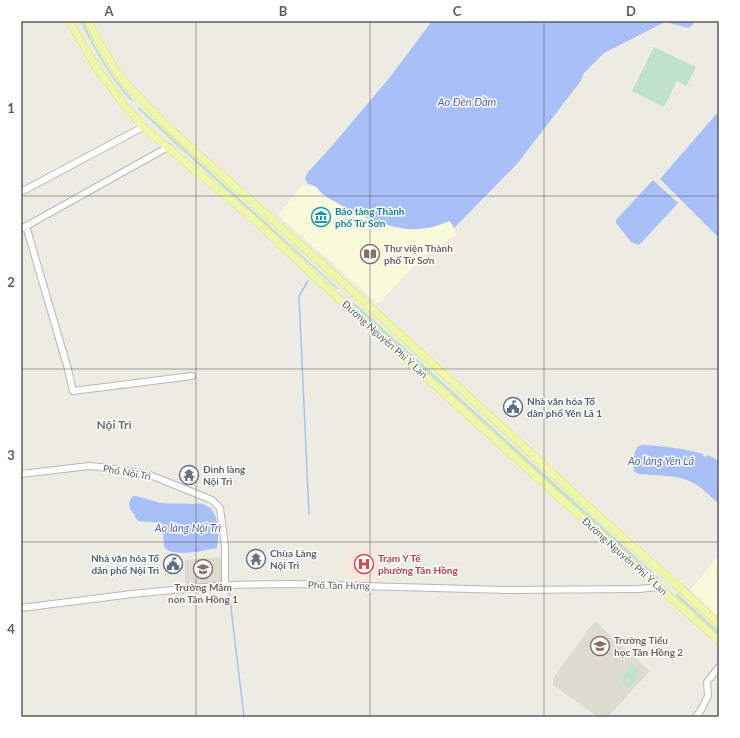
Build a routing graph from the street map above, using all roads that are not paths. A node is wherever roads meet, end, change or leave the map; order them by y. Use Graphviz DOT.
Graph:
graph roads {
  1 [pos="70,21"];
  2 [pos="88,21"];
  3 [pos="143,127"];
  4 [pos="168,147"];
  5 [pos="21,192"];
  6 [pos="24,228"];
  7 [pos="352,291"];
  8 [pos="342,301"];
  9 [pos="192,376"];
  10 [pos="21,474"];
  11 [pos="225,584"];
  12 [pos="676,584"];
  13 [pos="658,587"];
  14 [pos="21,608"];
  15 [pos="719,624"];
  16 [pos="719,641"];
  17 [pos="719,667"];
  18 [pos="696,717"];
  1 -- 3 [label="main road, Đường Nguyên Phi Ỷ Lan"];
  2 -- 7 [label="main road, Đường Nguyên Phi Ỷ Lan"];
  3 -- 4 [label="main road, Đường Nguyên Phi Ỷ Lan"];
  3 -- 5 [label="street"];
  4 -- 6 [label="street"];
  4 -- 8 [label="main road, Đường Nguyên Phi Ỷ Lan"];
  6 -- 9 [label="street"];
  7 -- 8 [label="main road"];
  7 -- 12 [label="main road, Đường Nguyên Phi Ỷ Lan"];
  8 -- 13 [label="main road, Đường Nguyên Phi Ỷ Lan"];
  10 -- 11 [label="street, Phố Nội Trì"];
  11 -- 13 [label="street, Phố Tân Hưng"];
  11 -- 14 [label="street, Phố Tân Hưng"];
  12 -- 13 [label="main road"];
  12 -- 15 [label="main road, Đường Nguyên Phi Ỷ Lan"];
  13 -- 16 [label="main road, Đường Nguyên Phi Ỷ Lan"];
  17 -- 18 [label="street"];
}
